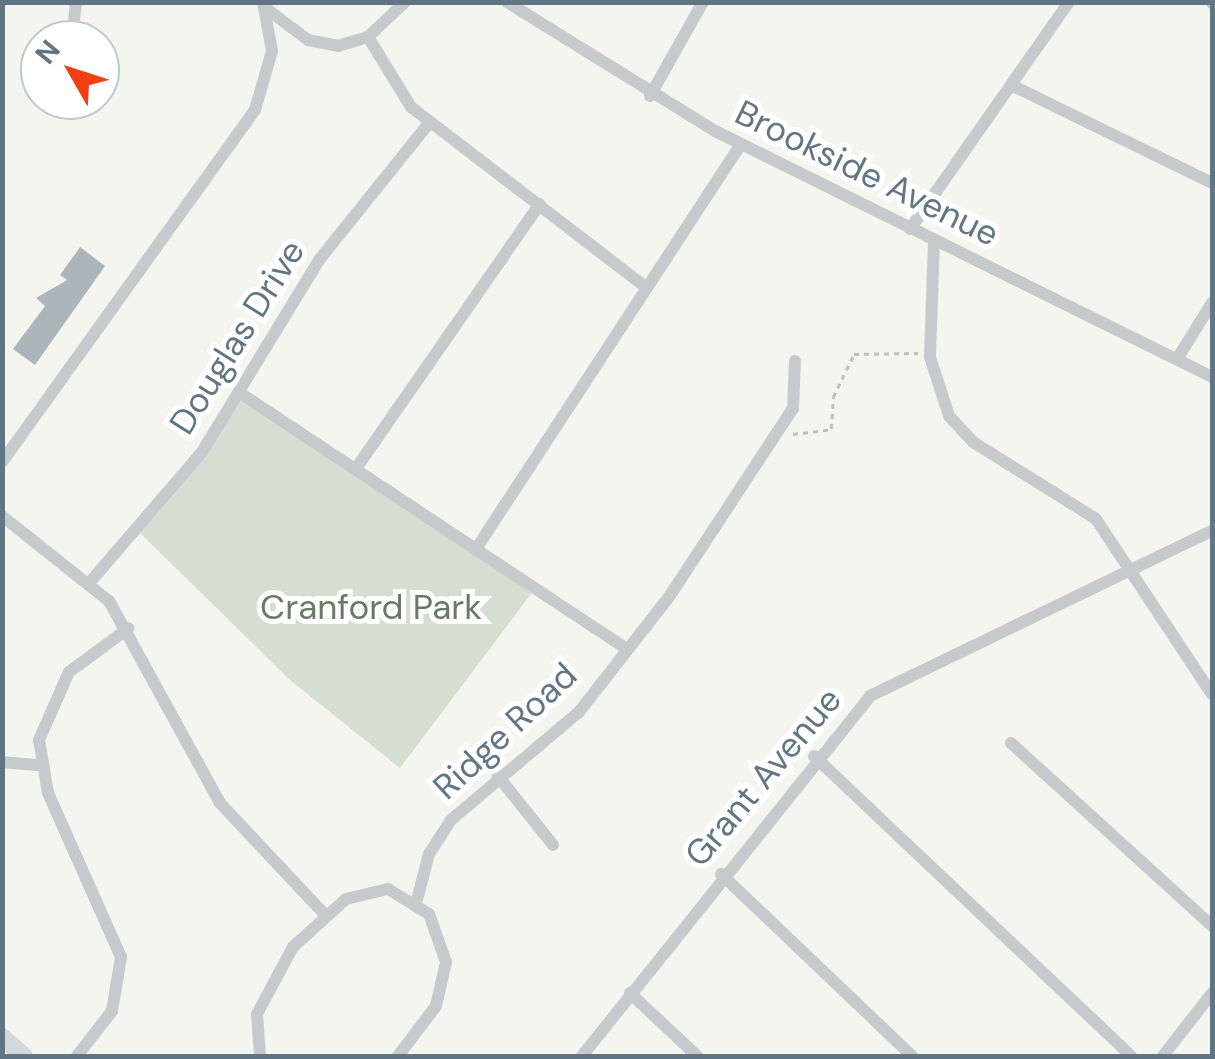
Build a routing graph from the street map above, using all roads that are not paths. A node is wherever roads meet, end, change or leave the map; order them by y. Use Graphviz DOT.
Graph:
graph roads {
  1 [pos="405,2"];
  2 [pos="507,2"];
  3 [pos="702,2"];
  4 [pos="1070,2"];
  5 [pos="264,5"];
  6 [pos="368,37"];
  7 [pos="1011,85"];
  8 [pos="650,96"];
  9 [pos="430,122"];
  10 [pos="741,144"];
  11 [pos="1212,183"];
  12 [pos="540,204"];
  13 [pos="910,229"];
  14 [pos="934,240"];
  15 [pos="646,288"];
  16 [pos="1212,304"];
  17 [pos="1176,359"];
  18 [pos="794,361"];
  19 [pos="1212,377"];
  20 [pos="240,392"];
  21 [pos="2,462"];
  22 [pos="357,467"];
  23 [pos="2,516"];
  24 [pos="1212,531"];
  25 [pos="476,549"];
  26 [pos="1132,570"];
  27 [pos="91,581"];
  28 [pos="129,628"];
  29 [pos="627,648"];
  30 [pos="1212,694"];
  31 [pos="1011,743"];
  32 [pos="814,756"];
  33 [pos="2,762"];
  34 [pos="39,765"];
  35 [pos="498,776"];
  36 [pos="553,845"];
  37 [pos="721,874"];
  38 [pos="418,900"];
  39 [pos="324,915"];
  40 [pos="1212,926"];
  41 [pos="630,993"];
  42 [pos="1212,993"];
  43 [pos="2,1036"];
  44 [pos="24,1056"];
  45 [pos="77,1056"];
  46 [pos="260,1056"];
  47 [pos="398,1056"];
  48 [pos="582,1056"];
  49 [pos="697,1056"];
  50 [pos="912,1056"];
  51 [pos="1131,1056"];
  52 [pos="1164,1056"];
  1 -- 6 [label="street"];
  2 -- 8 [label="street, Brookside Avenue"];
  3 -- 8 [label="street"];
  4 -- 7 [label="street"];
  5 -- 6 [label="street"];
  5 -- 21 [label="street"];
  6 -- 9 [label="street"];
  7 -- 11 [label="street"];
  7 -- 13 [label="street"];
  8 -- 10 [label="street, Brookside Avenue"];
  9 -- 12 [label="street"];
  9 -- 20 [label="street, Douglas Drive"];
  10 -- 13 [label="street, Brookside Avenue"];
  10 -- 15 [label="street"];
  12 -- 15 [label="street"];
  12 -- 22 [label="street"];
  13 -- 14 [label="street, Brookside Avenue"];
  14 -- 17 [label="street, Brookside Avenue"];
  14 -- 26 [label="street"];
  15 -- 25 [label="street"];
  16 -- 17 [label="street"];
  17 -- 19 [label="street, Brookside Avenue"];
  18 -- 29 [label="street, Ridge Road"];
  20 -- 22 [label="street"];
  20 -- 27 [label="street, Douglas Drive"];
  22 -- 25 [label="street"];
  23 -- 27 [label="street"];
  24 -- 26 [label="street, Grant Avenue"];
  25 -- 29 [label="street"];
  26 -- 30 [label="street"];
  26 -- 32 [label="street, Grant Avenue"];
  27 -- 28 [label="street"];
  28 -- 34 [label="street"];
  28 -- 39 [label="street"];
  29 -- 35 [label="street, Ridge Road"];
  31 -- 40 [label="street"];
  32 -- 37 [label="street, Grant Avenue"];
  32 -- 51 [label="street"];
  33 -- 34 [label="street"];
  34 -- 45 [label="street"];
  35 -- 36 [label="street"];
  35 -- 38 [label="street, Ridge Road"];
  37 -- 41 [label="street, Grant Avenue"];
  37 -- 50 [label="street"];
  38 -- 39 [label="street"];
  38 -- 47 [label="street"];
  39 -- 46 [label="street"];
  41 -- 48 [label="street, Grant Avenue"];
  41 -- 49 [label="street"];
  42 -- 52 [label="street"];
  43 -- 44 [label="main road"];
}
